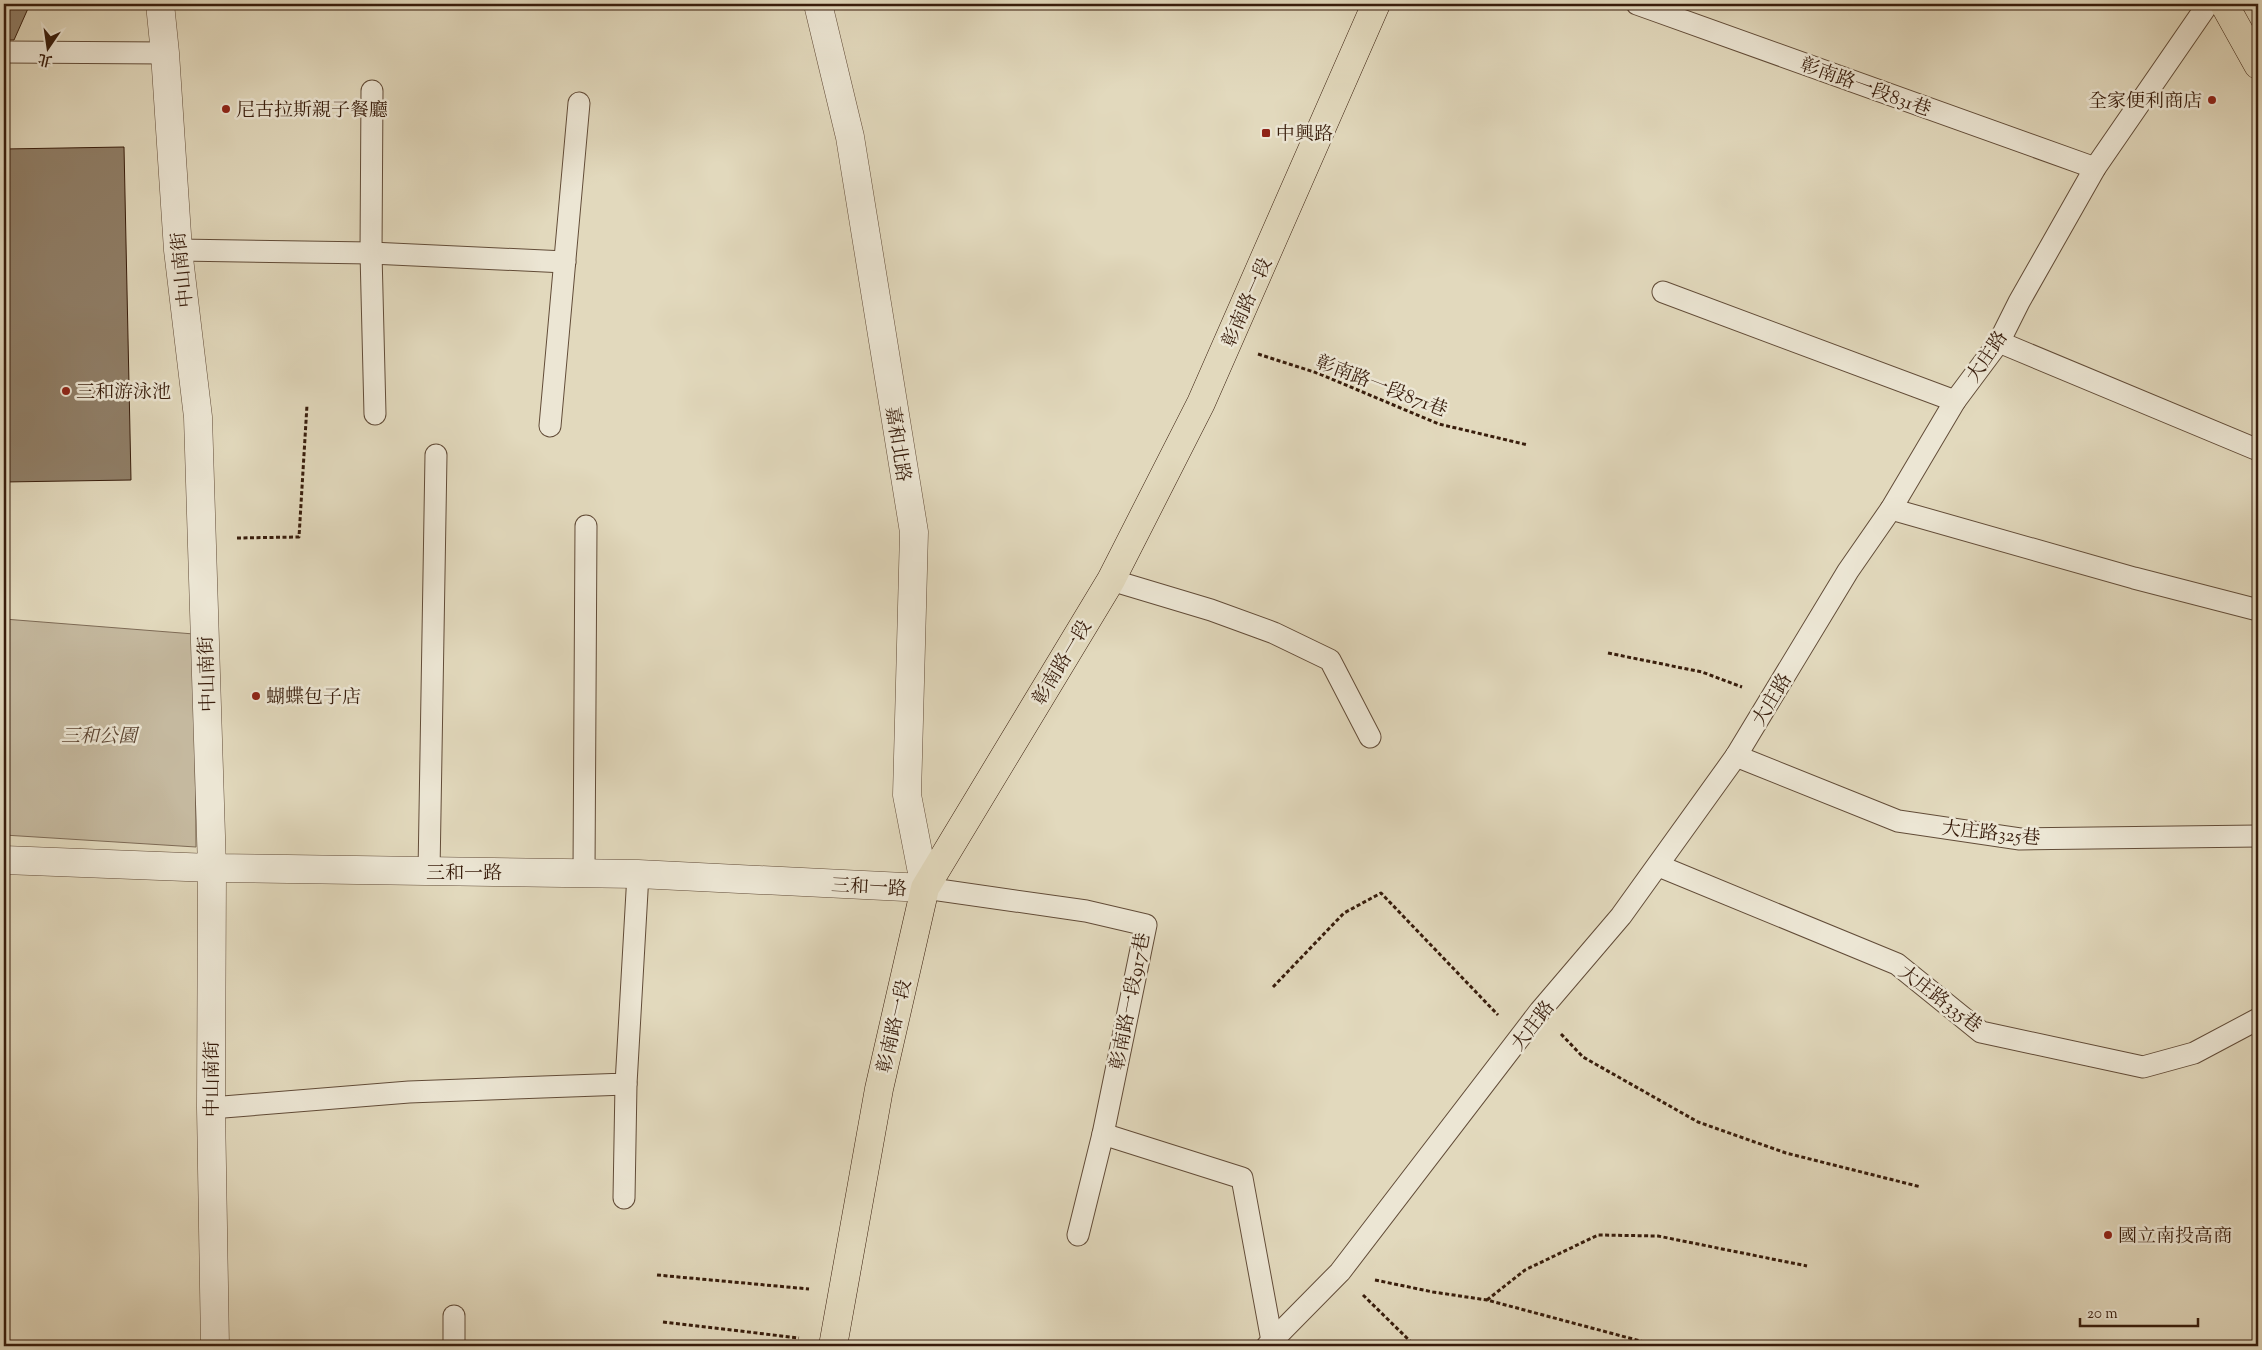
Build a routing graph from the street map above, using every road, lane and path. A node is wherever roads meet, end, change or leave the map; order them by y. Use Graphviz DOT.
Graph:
graph roads {
  1 [pos="160,4"];
  2 [pos="818,4"];
  3 [pos="1376,4"];
  4 [pos="2208,4"];
  5 [pos="2224,4"];
  6 [pos="1649,6"];
  7 [pos="4,52"];
  8 [pos="165,52"];
  9 [pos="2258,65"];
  10 [pos="372,91"];
  11 [pos="579,103"];
  12 [pos="2095,168"];
  13 [pos="178,250"];
  14 [pos="371,253"];
  15 [pos="564,262"];
  16 [pos="1664,292"];
  17 [pos="1999,342"];
  18 [pos="1227,344"];
  19 [pos="1955,401"];
  20 [pos="307,405"];
  21 [pos="375,414"];
  22 [pos="550,426"];
  23 [pos="1528,445"];
  24 [pos="2258,450"];
  25 [pos="436,455"];
  26 [pos="1890,509"];
  27 [pos="586,526"];
  28 [pos="202,539"];
  29 [pos="1111,580"];
  30 [pos="2258,610"];
  31 [pos="1608,653"];
  32 [pos="1770,698"];
  33 [pos="1370,737"];
  34 [pos="1736,756"];
  35 [pos="2258,836"];
  36 [pos="4,860"];
  37 [pos="1659,866"];
  38 [pos="212,868"];
  39 [pos="429,872"];
  40 [pos="584,872"];
  41 [pos="638,874"];
  42 [pos="924,888"];
  43 [pos="1273,987"];
  44 [pos="1540,1011"];
  45 [pos="2258,1019"];
  46 [pos="1520,1039"];
  47 [pos="626,1084"];
  48 [pos="211,1108"];
  49 [pos="1103,1134"];
  50 [pos="1921,1187"];
  51 [pos="624,1198"];
  52 [pos="1078,1234"];
  53 [pos="1807,1266"];
  54 [pos="1340,1272"];
  55 [pos="657,1275"];
  56 [pos="842,1292"];
  57 [pos="1487,1300"];
  58 [pos="454,1316"];
  59 [pos="663,1322"];
  60 [pos="1269,1343"];
  61 [pos="1412,1343"];
  62 [pos="833,1344"];
  63 [pos="215,1346"];
  64 [pos="454,1346"];
  65 [pos="1659,1346"];
  1 -- 8 [label="street, 中山南街"];
  2 -- 42 [label="street, 嘉和北路"];
  3 -- 18 [label="main road, 彰南路一段"];
  4 -- 12 [label="lane, 大庄路"];
  5 -- 9 [label="main road"];
  6 -- 12 [label="lane, 彰南路一段831巷"];
  7 -- 8 [label="lane"];
  8 -- 13 [label="street, 中山南街"];
  10 -- 14 [label="lane"];
  11 -- 15 [label="lane"];
  12 -- 17 [label="lane, 大庄路"];
  13 -- 14 [label="lane"];
  13 -- 28 [label="street, 中山南街"];
  14 -- 15 [label="lane"];
  14 -- 21 [label="lane"];
  15 -- 22 [label="lane"];
  16 -- 19 [label="lane"];
  17 -- 19 [label="lane, 大庄路"];
  17 -- 24 [label="lane"];
  18 -- 23 [label="path, 彰南路一段871巷"];
  18 -- 29 [label="main road, 彰南路一段"];
  19 -- 26 [label="lane, 大庄路"];
  20 -- 28 [label="path"];
  25 -- 39 [label="lane"];
  26 -- 30 [label="lane"];
  26 -- 32 [label="lane, 大庄路"];
  27 -- 40 [label="lane"];
  28 -- 38 [label="street, 中山南街"];
  29 -- 33 [label="lane"];
  29 -- 42 [label="main road, 彰南路一段"];
  31 -- 32 [label="path"];
  32 -- 34 [label="lane, 大庄路"];
  34 -- 35 [label="lane, 大庄路325巷"];
  34 -- 37 [label="lane, 大庄路"];
  36 -- 38 [label="street, 三和一路"];
  37 -- 44 [label="lane, 大庄路"];
  37 -- 45 [label="lane, 大庄路335巷"];
  38 -- 39 [label="street, 三和一路"];
  38 -- 48 [label="street, 中山南街"];
  39 -- 40 [label="street, 三和一路"];
  40 -- 41 [label="street, 三和一路"];
  41 -- 42 [label="street, 三和一路"];
  41 -- 47 [label="lane"];
  42 -- 49 [label="lane, 彰南路一段917巷"];
  42 -- 56 [label="main road, 彰南路一段"];
  43 -- 46 [label="path"];
  44 -- 46 [label="lane, 大庄路"];
  44 -- 50 [label="path"];
  46 -- 54 [label="lane, 大庄路"];
  47 -- 48 [label="lane"];
  47 -- 51 [label="lane"];
  48 -- 63 [label="street, 中山南街"];
  49 -- 52 [label="lane, 彰南路一段917巷"];
  49 -- 60 [label="lane"];
  53 -- 57 [label="path"];
  54 -- 57 [label="path"];
  54 -- 60 [label="lane, 大庄路"];
  54 -- 61 [label="path"];
  55 -- 56 [label="path"];
  56 -- 62 [label="main road, 彰南路一段"];
  57 -- 65 [label="path"];
  58 -- 64 [label="lane"];
  59 -- 62 [label="path"];
}
